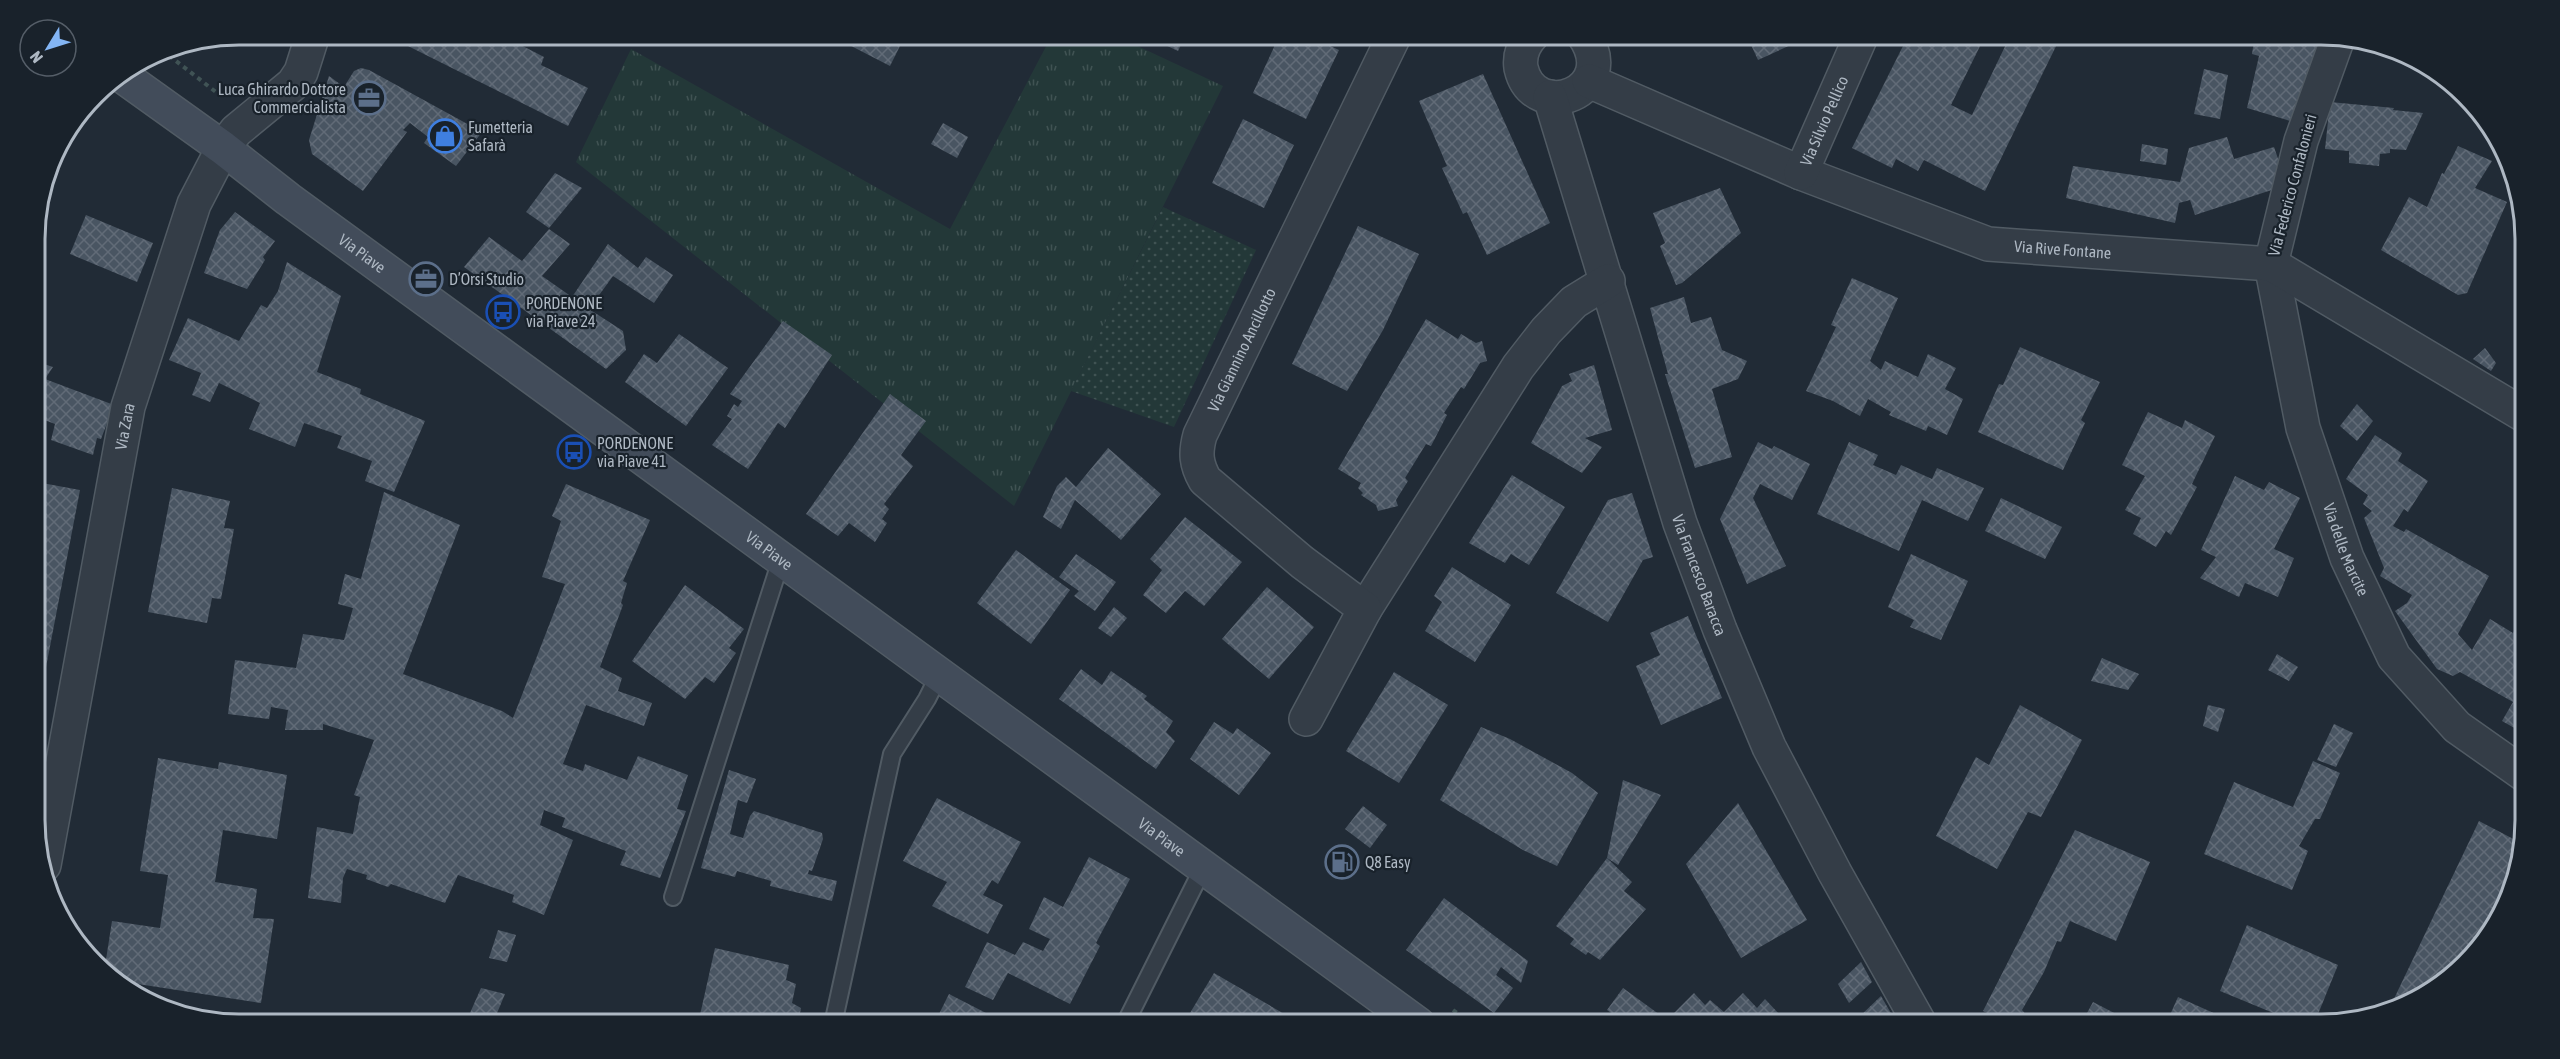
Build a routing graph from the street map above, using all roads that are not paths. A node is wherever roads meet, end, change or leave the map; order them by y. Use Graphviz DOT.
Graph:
graph roads {
  1 [pos="310,45"];
  2 [pos="1390,45"];
  3 [pos="1525,45"];
  4 [pos="1590,45"];
  5 [pos="1857,45"];
  6 [pos="2335,46"];
  7 [pos="128,80"];
  8 [pos="1589,81"];
  9 [pos="1550,97"];
  10 [pos="223,147"];
  11 [pos="1801,174"];
  12 [pos="2271,264"];
  13 [pos="1608,281"];
  14 [pos="2515,410"];
  15 [pos="780,560"];
  16 [pos="1365,609"];
  17 [pos="939,675"];
  18 [pos="1306,718"];
  19 [pos="2515,769"];
  20 [pos="47,847"];
  21 [pos="1203,868"];
  22 [pos="673,897"];
  23 [pos="835,1014"];
  24 [pos="1130,1014"];
  25 [pos="1404,1014"];
  26 [pos="1914,1014"];
  1 -- 10 [label="street, Via Zara"];
  2 -- 16 [label="street, Via Giannino Ancillotto"];
  3 -- 9 [label="street"];
  4 -- 8 [label="street"];
  5 -- 11 [label="street, Via Silvio Pellico"];
  6 -- 12 [label="street, Via Federico Confalonieri"];
  7 -- 10 [label="street, Via Piave"];
  8 -- 9 [label="street"];
  8 -- 11 [label="street, Via Rive Fontane"];
  9 -- 13 [label="street, Via Francesco Baracca"];
  10 -- 15 [label="street, Via Piave"];
  10 -- 20 [label="street, Via Zara"];
  11 -- 12 [label="street, Via Rive Fontane"];
  12 -- 14 [label="street, Via Rive Fontane"];
  12 -- 19 [label="street, Via delle Marcite"];
  13 -- 16 [label="street"];
  13 -- 26 [label="street, Via Francesco Baracca"];
  15 -- 17 [label="street, Via Piave"];
  15 -- 22 [label="lane"];
  16 -- 18 [label="street"];
  17 -- 21 [label="street, Via Piave"];
  17 -- 23 [label="lane"];
  21 -- 24 [label="lane"];
  21 -- 25 [label="street, Via Piave"];
}
